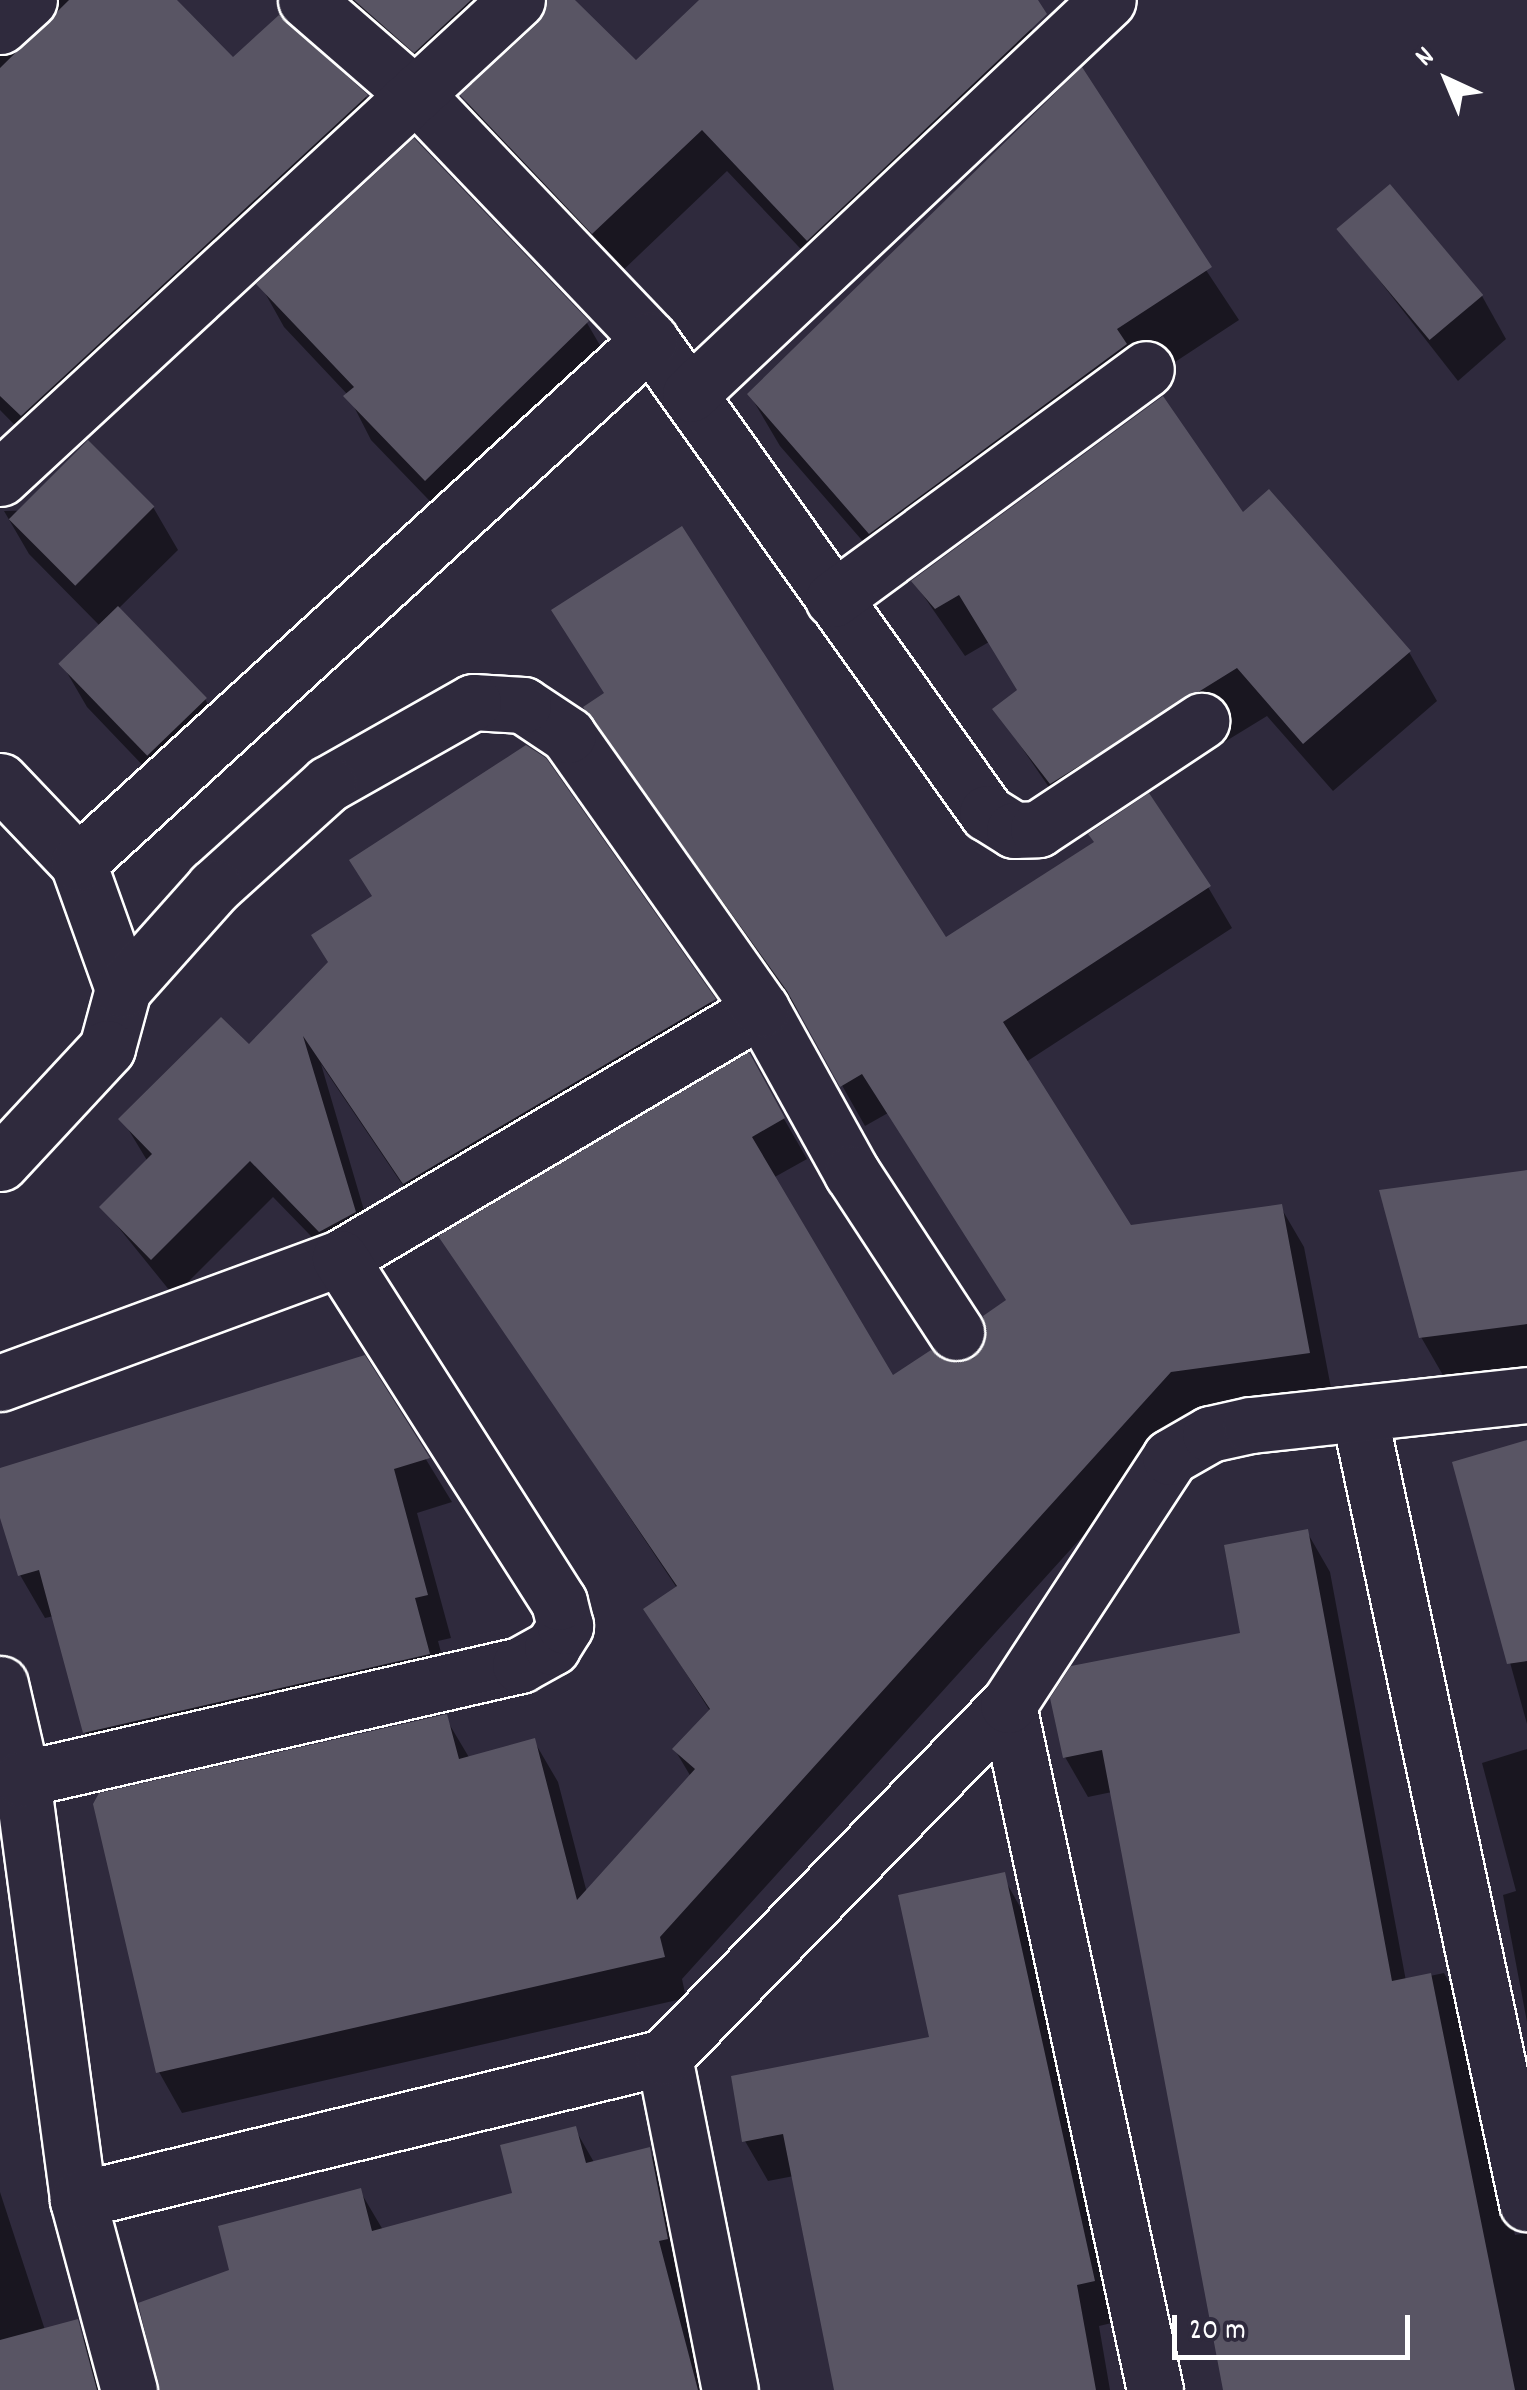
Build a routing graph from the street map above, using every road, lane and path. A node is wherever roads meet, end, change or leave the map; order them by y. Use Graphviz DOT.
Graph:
graph roads {
  1 [pos="29,0"];
  2 [pos="306,0"];
  3 [pos="517,0"];
  4 [pos="1108,0"];
  5 [pos="0,26"];
  6 [pos="420,99"];
  7 [pos="650,340"];
  8 [pos="1146,369"];
  9 [pos="690,394"];
  10 [pos="0,478"];
  11 [pos="833,600"];
  12 [pos="1201,721"];
  13 [pos="0,781"];
  14 [pos="78,864"];
  15 [pos="123,989"];
  16 [pos="761,1009"];
  17 [pos="0,1163"];
  18 [pos="340,1258"];
  19 [pos="956,1332"];
  20 [pos="0,1383"];
  21 [pos="1527,1395"];
  22 [pos="1358,1414"];
  23 [pos="0,1684"];
  24 [pos="1008,1705"];
  25 [pos="22,1779"];
  26 [pos="664,2057"];
  27 [pos="78,2200"];
  28 [pos="1527,2202"];
  29 [pos="129,2390"];
  30 [pos="730,2390"];
  31 [pos="1155,2390"];
  1 -- 5 [label="street"];
  2 -- 6 [label="street"];
  3 -- 6 [label="street"];
  4 -- 9 [label="street"];
  6 -- 7 [label="street"];
  6 -- 10 [label="street"];
  7 -- 9 [label="street"];
  7 -- 14 [label="street"];
  8 -- 11 [label="street"];
  9 -- 11 [label="street"];
  11 -- 12 [label="street"];
  13 -- 14 [label="street"];
  14 -- 15 [label="street"];
  15 -- 16 [label="street"];
  15 -- 17 [label="street"];
  16 -- 18 [label="street"];
  16 -- 19 [label="street"];
  18 -- 20 [label="street"];
  18 -- 25 [label="street"];
  21 -- 22 [label="street"];
  22 -- 24 [label="street"];
  22 -- 28 [label="street"];
  23 -- 25 [label="street"];
  24 -- 26 [label="street"];
  24 -- 31 [label="street"];
  25 -- 27 [label="street"];
  26 -- 27 [label="street"];
  26 -- 30 [label="street"];
  27 -- 29 [label="street"];
}
